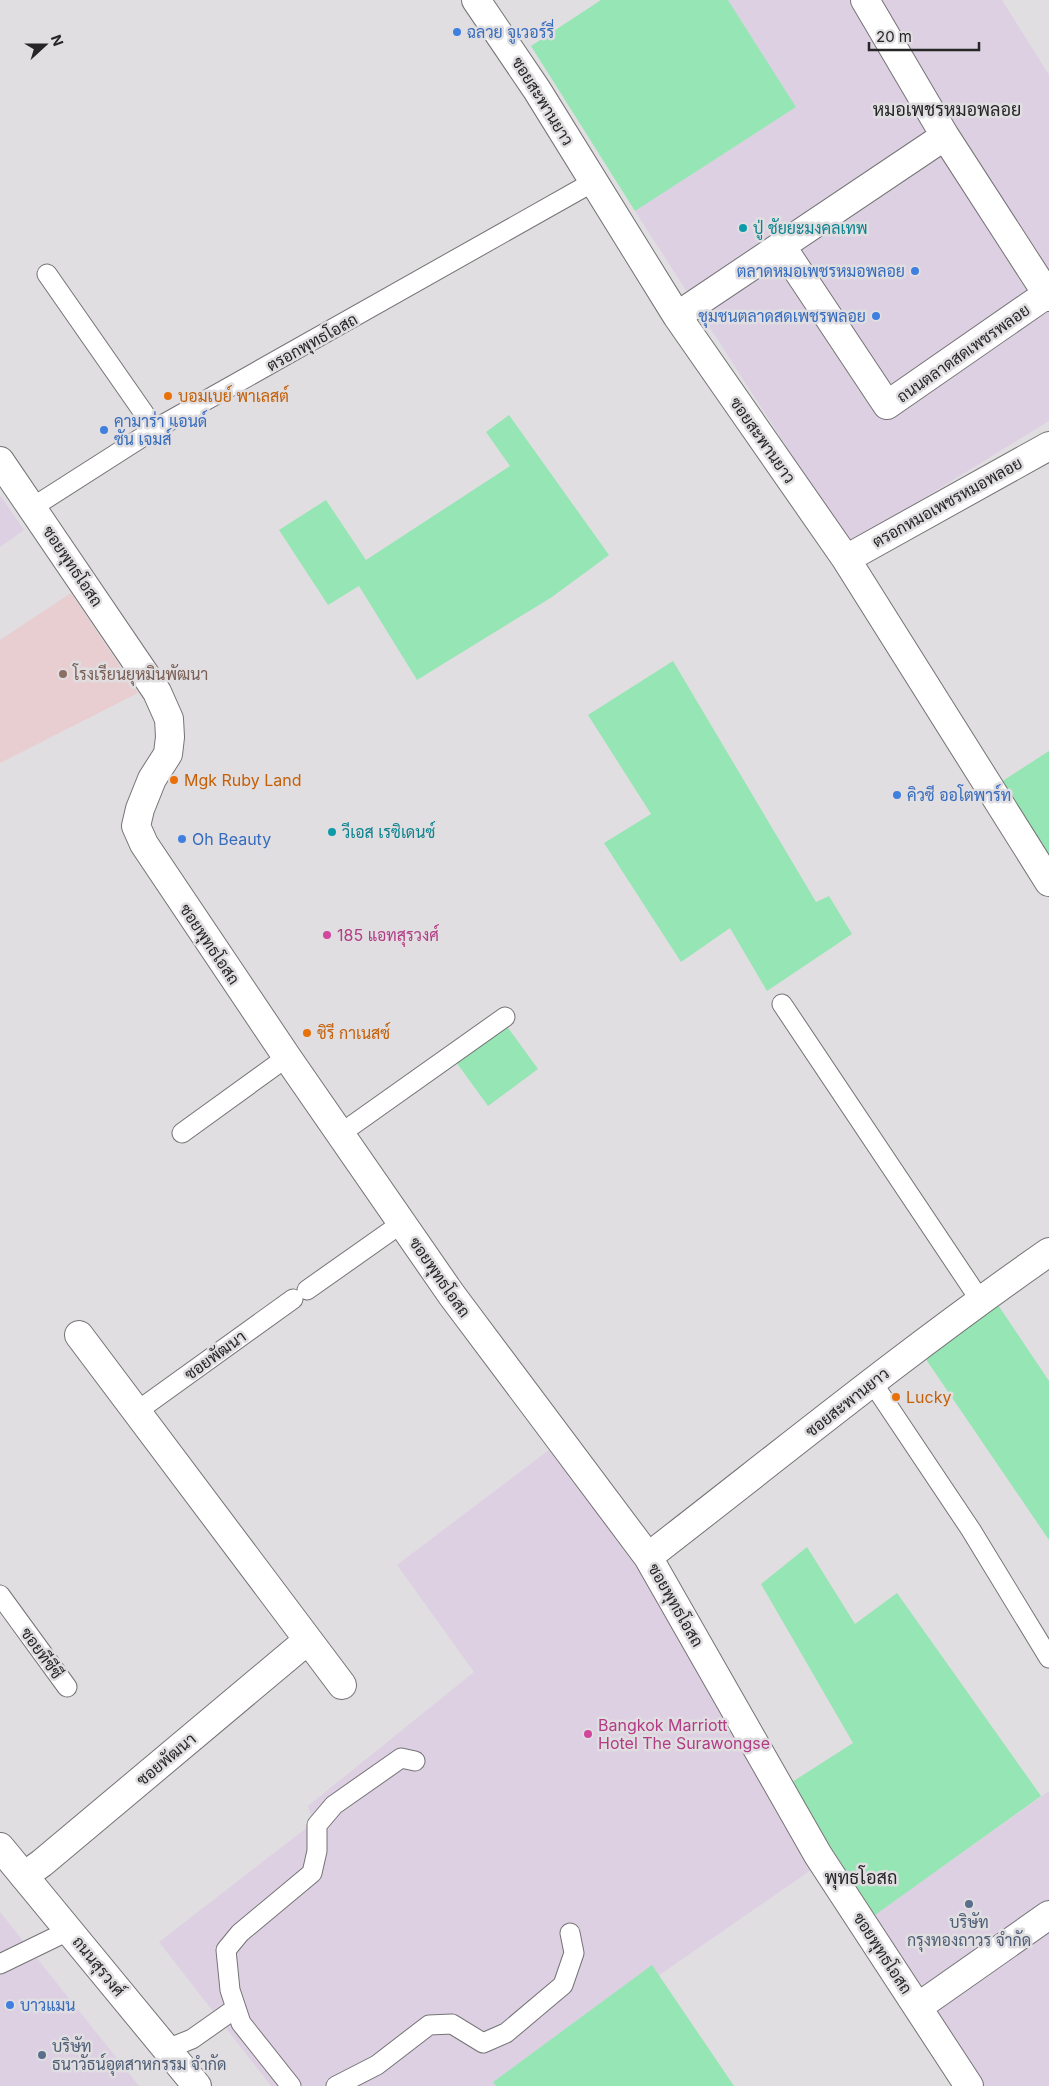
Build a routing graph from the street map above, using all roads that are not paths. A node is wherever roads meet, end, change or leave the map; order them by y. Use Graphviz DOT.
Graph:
graph roads {
  1 [pos="476,0"];
  2 [pos="865,0"];
  3 [pos="944,136"];
  4 [pos="593,182"];
  5 [pos="782,247"];
  6 [pos="47,274"];
  7 [pos="1048,296"];
  8 [pos="676,316"];
  9 [pos="155,429"];
  10 [pos="1049,446"];
  11 [pos="0,460"];
  12 [pos="33,507"];
  13 [pos="846,559"];
  14 [pos="1049,882"];
  15 [pos="782,1004"];
  16 [pos="505,1017"];
  17 [pos="286,1057"];
  18 [pos="182,1133"];
  19 [pos="340,1134"];
  20 [pos="402,1223"];
  21 [pos="1049,1252"];
  22 [pos="980,1300"];
  23 [pos="79,1335"];
  24 [pos="872,1382"];
  25 [pos="136,1412"];
  26 [pos="648,1557"];
  27 [pos="0,1594"];
  28 [pos="308,1640"];
  29 [pos="1049,1658"];
  30 [pos="342,1685"];
  31 [pos="67,1687"];
  32 [pos="416,1761"];
  33 [pos="0,1847"];
  34 [pos="24,1876"];
  35 [pos="1049,1915"];
  36 [pos="70,1930"];
  37 [pos="570,1933"];
  38 [pos="0,1964"];
  39 [pos="918,2007"];
  40 [pos="236,2008"];
  41 [pos="167,2049"];
  42 [pos="198,2086"];
  43 [pos="291,2086"];
  44 [pos="336,2086"];
  45 [pos="969,2086"];
  1 -- 4 [label="street, ซอยสะพานยาว"];
  2 -- 3 [label="street, ถนนตลาดสดเพชรพลอย"];
  3 -- 5 [label="street"];
  3 -- 7 [label="street, ถนนตลาดสดเพชรพลอย"];
  4 -- 8 [label="street, ซอยสะพานยาว"];
  4 -- 9 [label="lane, ตรอกพุทธโอสถ"];
  5 -- 7 [label="street, ถนนตลาดสดเพชรพลอย"];
  5 -- 8 [label="street"];
  6 -- 9 [label="lane"];
  8 -- 13 [label="street, ซอยสะพานยาว"];
  9 -- 12 [label="lane, ตรอกพุทธโอสถ"];
  10 -- 13 [label="street, ตรอกหมอเพชรหมอพลอย"];
  11 -- 12 [label="street, ซอยพุทธโอสถ"];
  12 -- 17 [label="street, ซอยพุทธโอสถ"];
  13 -- 14 [label="street, ซอยสะพานยาว"];
  15 -- 22 [label="lane"];
  16 -- 19 [label="lane"];
  17 -- 18 [label="lane"];
  17 -- 19 [label="street, ซอยพุทธโอสถ"];
  19 -- 20 [label="street, ซอยพุทธโอสถ"];
  20 -- 25 [label="lane, ซอยพัฒนา"];
  20 -- 26 [label="street, ซอยพุทธโอสถ"];
  21 -- 22 [label="street, ซอยสะพานยาว"];
  22 -- 24 [label="street, ซอยสะพานยาว"];
  23 -- 25 [label="street"];
  24 -- 26 [label="street, ซอยสะพานยาว"];
  24 -- 29 [label="lane"];
  25 -- 28 [label="street"];
  26 -- 39 [label="street, ซอยพุทธโอสถ"];
  27 -- 31 [label="lane, ซอยทีซีซี"];
  28 -- 30 [label="street"];
  28 -- 34 [label="street, ซอยพัฒนา"];
  32 -- 40 [label="lane"];
  33 -- 34 [label="street, ถนนสุรวงศ์"];
  34 -- 36 [label="street, ถนนสุรวงศ์"];
  35 -- 39 [label="street"];
  36 -- 38 [label="lane"];
  36 -- 41 [label="street, ถนนสุรวงศ์"];
  37 -- 44 [label="lane"];
  39 -- 45 [label="street, ซอยพุทธโอสถ"];
  40 -- 41 [label="lane"];
  40 -- 43 [label="lane"];
  41 -- 42 [label="street, ถนนสุรวงศ์"];
}
